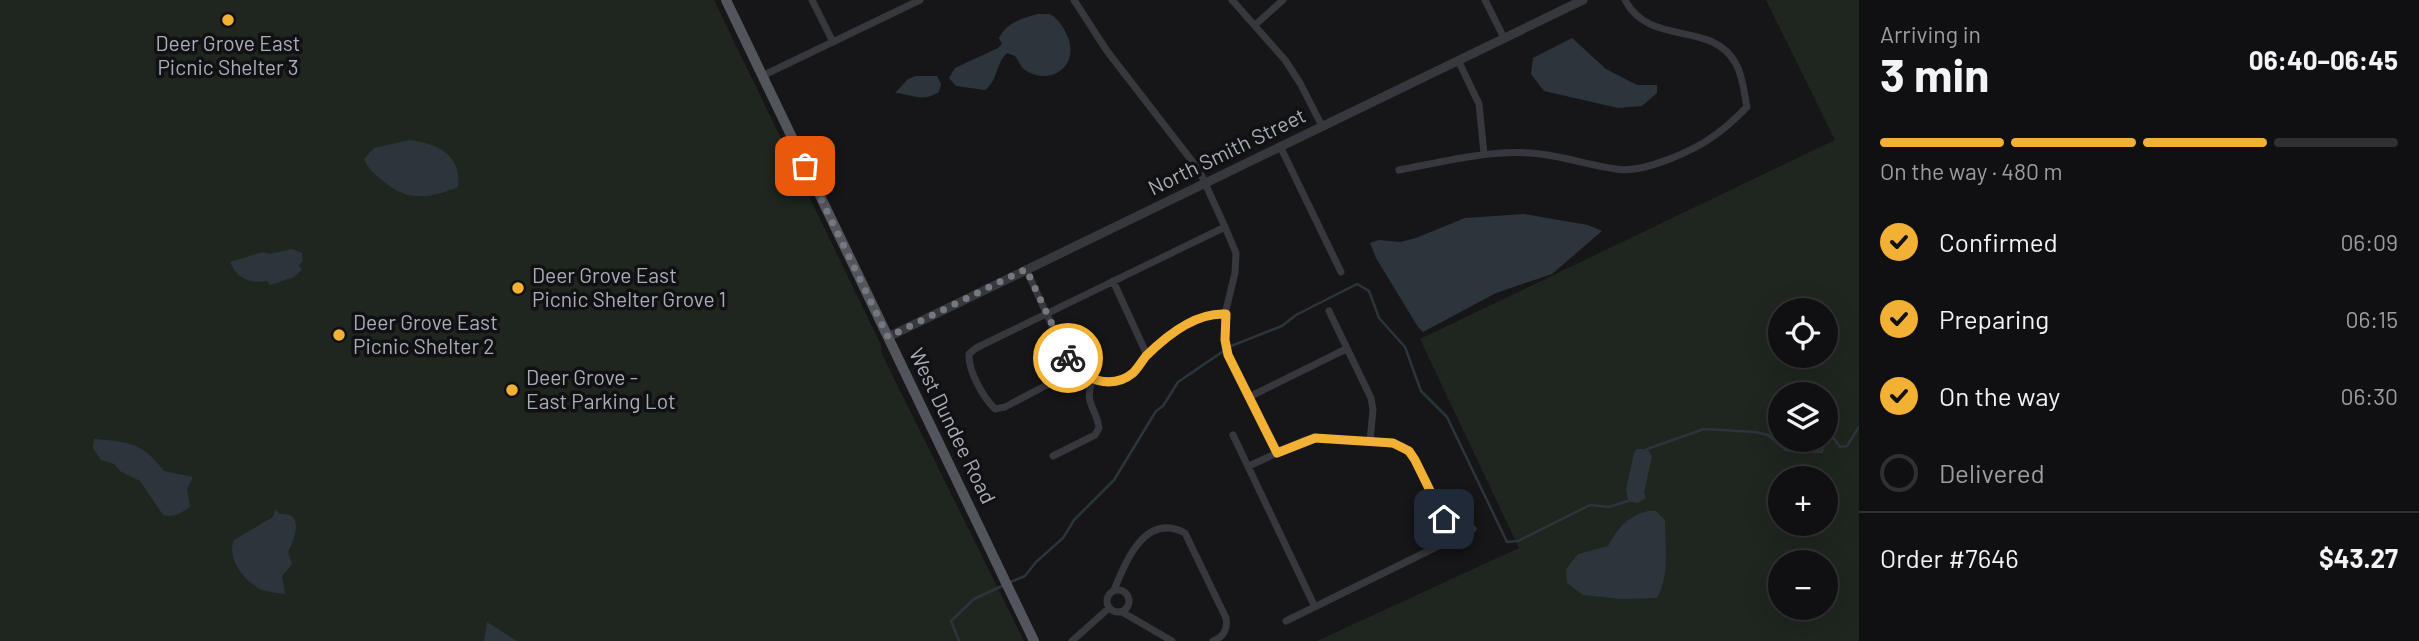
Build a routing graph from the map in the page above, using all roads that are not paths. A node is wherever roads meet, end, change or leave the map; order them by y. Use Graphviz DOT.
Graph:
graph roads {
  1 [pos="726,0"];
  2 [pos="812,0"];
  3 [pos="920,0"];
  4 [pos="1074,0"];
  5 [pos="1232,0"];
  6 [pos="1283,0"];
  7 [pos="1485,0"];
  8 [pos="1583,0"];
  9 [pos="1625,0"];
  10 [pos="1255,25"];
  11 [pos="1504,38"];
  12 [pos="833,42"];
  13 [pos="1458,60"];
  14 [pos="762,76"];
  15 [pos="1322,126"];
  16 [pos="1280,146"];
  17 [pos="1484,154"];
  18 [pos="1399,170"];
  19 [pos="1204,183"];
  20 [pos="1225,227"];
  21 [pos="1026,269"];
  22 [pos="1341,272"];
  23 [pos="1113,281"];
  24 [pos="1329,311"];
  25 [pos="1048,312"];
  26 [pos="1226,314"];
  27 [pos="888,337"];
  28 [pos="1346,349"];
  29 [pos="1147,355"];
  30 [pos="1075,370"];
  31 [pos="1092,381"];
  32 [pos="1249,397"];
  33 [pos="1233,435"];
  34 [pos="1370,441"];
  35 [pos="1277,453"];
  36 [pos="1053,456"];
  37 [pos="1249,466"];
  38 [pos="1474,529"];
  39 [pos="1453,539"];
  40 [pos="1114,590"];
  41 [pos="1315,607"];
  42 [pos="1108,608"];
  43 [pos="1122,612"];
  44 [pos="1286,621"];
  45 [pos="1034,641"];
  46 [pos="1072,641"];
  47 [pos="1172,641"];
  48 [pos="1213,641"];
  1 -- 14 [label="main road, West Dundee Road"];
  2 -- 12 [label="street"];
  3 -- 12 [label="street"];
  4 -- 19 [label="street"];
  5 -- 10 [label="street"];
  6 -- 10 [label="street"];
  7 -- 11 [label="street"];
  8 -- 11 [label="street, North Smith Street"];
  9 -- 17 [label="street"];
  10 -- 15 [label="street"];
  11 -- 13 [label="street, North Smith Street"];
  12 -- 14 [label="street"];
  13 -- 15 [label="street, North Smith Street"];
  13 -- 17 [label="street"];
  14 -- 27 [label="main road, West Dundee Road"];
  15 -- 16 [label="street, North Smith Street"];
  16 -- 19 [label="street, North Smith Street"];
  16 -- 22 [label="street"];
  17 -- 18 [label="street"];
  19 -- 20 [label="street"];
  19 -- 21 [label="street, North Smith Street"];
  20 -- 23 [label="street"];
  20 -- 26 [label="street"];
  21 -- 25 [label="street"];
  21 -- 27 [label="street, North Smith Street"];
  23 -- 25 [label="street"];
  23 -- 29 [label="street"];
  24 -- 28 [label="street"];
  25 -- 30 [label="street"];
  25 -- 30 [label="street"];
  26 -- 29 [label="street"];
  26 -- 32 [label="street"];
  27 -- 45 [label="main road, West Dundee Road"];
  28 -- 32 [label="street"];
  28 -- 34 [label="street"];
  29 -- 31 [label="street"];
  30 -- 31 [label="street"];
  31 -- 36 [label="street"];
  32 -- 35 [label="street"];
  33 -- 37 [label="street"];
  34 -- 35 [label="street"];
  34 -- 39 [label="street"];
  35 -- 37 [label="street"];
  37 -- 41 [label="street"];
  38 -- 39 [label="street"];
  39 -- 41 [label="street"];
  40 -- 42 [label="street"];
  40 -- 43 [label="street"];
  40 -- 48 [label="street"];
  41 -- 44 [label="street"];
  42 -- 43 [label="street"];
  42 -- 46 [label="street"];
  43 -- 47 [label="street"];
}
